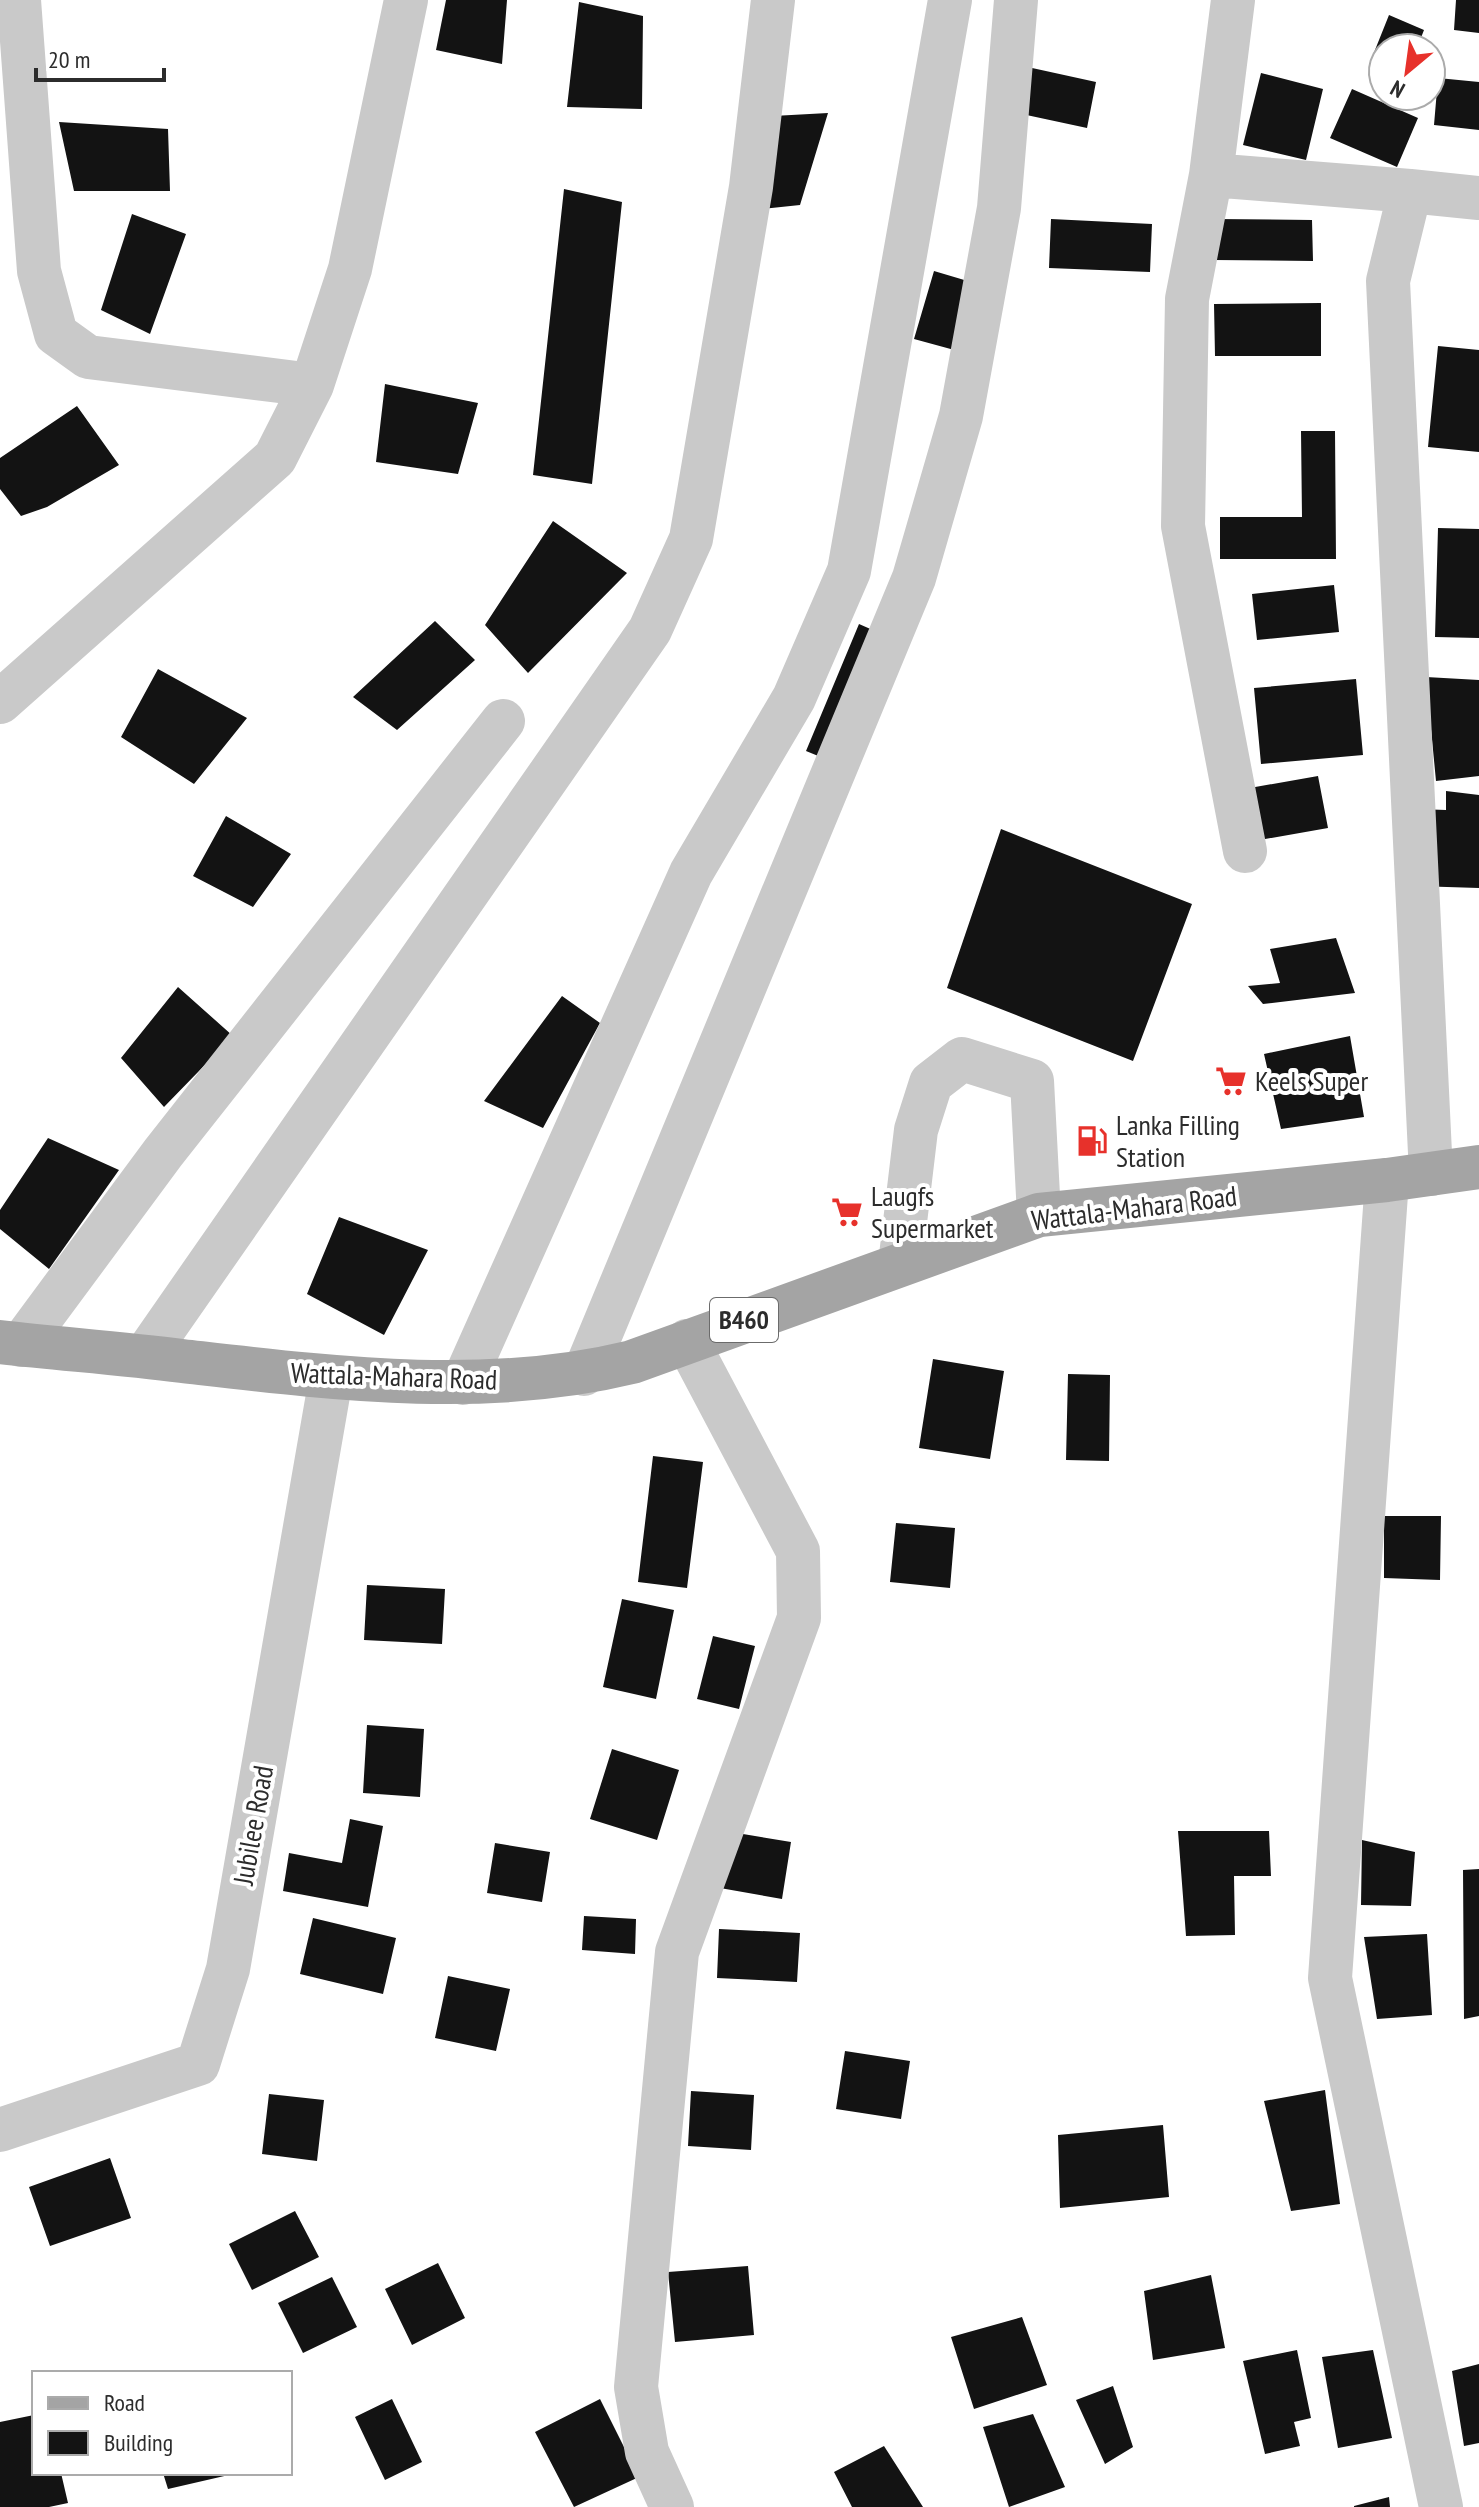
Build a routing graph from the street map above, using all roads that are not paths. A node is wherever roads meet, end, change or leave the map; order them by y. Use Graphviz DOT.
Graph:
graph roads {
  1 [pos="19,0"];
  2 [pos="406,0"];
  3 [pos="773,0"];
  4 [pos="950,0"];
  5 [pos="1016,0"];
  6 [pos="1233,0"];
  7 [pos="1211,175"];
  8 [pos="1410,191"];
  9 [pos="1479,198"];
  10 [pos="312,385"];
  11 [pos="0,702"];
  12 [pos="503,721"];
  13 [pos="1245,851"];
  14 [pos="1479,1167"];
  15 [pos="1431,1174"];
  16 [pos="1387,1180"];
  17 [pos="1039,1215"];
  18 [pos="900,1264"];
  19 [pos="687,1341"];
  20 [pos="11,1344"];
  21 [pos="145,1356"];
  22 [pos="584,1374"];
  23 [pos="331,1378"];
  24 [pos="463,1383"];
  25 [pos="0,2130"];
  26 [pos="672,2507"];
  27 [pos="1441,2507"];
  1 -- 10 [label="street"];
  2 -- 10 [label="street"];
  3 -- 21 [label="street"];
  4 -- 24 [label="street"];
  5 -- 22 [label="street"];
  6 -- 7 [label="street"];
  7 -- 8 [label="street"];
  7 -- 13 [label="street"];
  8 -- 9 [label="street"];
  8 -- 15 [label="street"];
  10 -- 11 [label="street"];
  12 -- 20 [label="street"];
  14 -- 15 [label="main road, Wattala-Mahara Road / B460"];
  15 -- 16 [label="main road, Wattala-Mahara Road / B460"];
  16 -- 17 [label="main road, Wattala-Mahara Road / B460"];
  16 -- 27 [label="street"];
  17 -- 18 [label="main road, Wattala-Mahara Road / B460"];
  17 -- 18 [label="street"];
  18 -- 19 [label="main road, Wattala-Mahara Road / B460"];
  19 -- 22 [label="main road, Wattala-Mahara Road / B460"];
  19 -- 26 [label="street"];
  20 -- 21 [label="main road, Wattala-Mahara Road / B460"];
  21 -- 23 [label="main road, Wattala-Mahara Road / B460"];
  22 -- 24 [label="main road, Wattala-Mahara Road / B460"];
  23 -- 24 [label="main road, Wattala-Mahara Road / B460"];
  23 -- 25 [label="street, Jubilee Road"];
}
